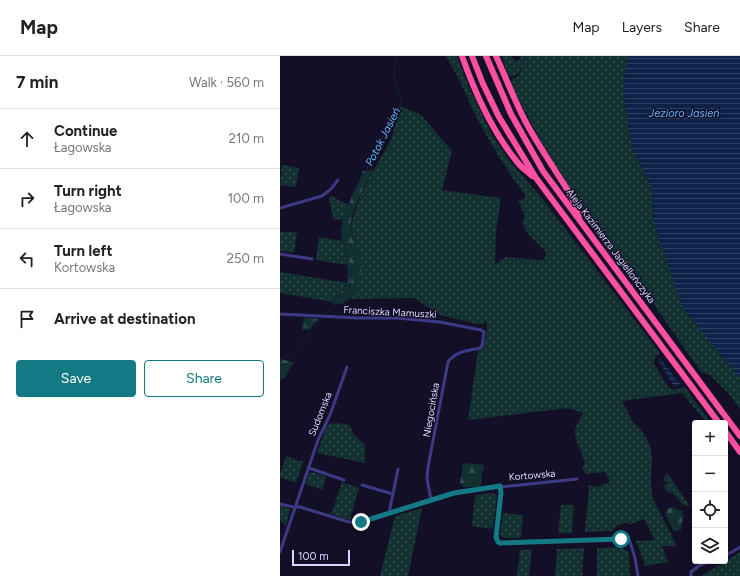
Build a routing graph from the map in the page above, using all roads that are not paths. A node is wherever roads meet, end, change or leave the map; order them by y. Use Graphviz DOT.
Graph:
graph roads {
  1 [pos="462,56"];
  2 [pos="472,56"];
  3 [pos="486,56"];
  4 [pos="497,57"];
  5 [pos="536,178"];
  6 [pos="338,180"];
  7 [pos="280,208"];
  8 [pos="580,220"];
  9 [pos="280,254"];
  10 [pos="312,259"];
  11 [pos="280,314"];
  12 [pos="482,346"];
  13 [pos="347,367"];
  14 [pos="717,420"];
  15 [pos="728,435"];
  16 [pos="740,436"];
  17 [pos="740,452"];
  18 [pos="309,468"];
  19 [pos="398,469"];
  20 [pos="577,479"];
  21 [pos="344,480"];
  22 [pos="362,486"];
  23 [pos="500,486"];
  24 [pos="393,494"];
  25 [pos="431,500"];
  26 [pos="280,504"];
  27 [pos="295,507"];
  28 [pos="389,513"];
  29 [pos="740,547"];
  30 [pos="280,551"];
  31 [pos="728,554"];
  32 [pos="704,564"];
  33 [pos="638,576"];
  34 [pos="691,576"];
  1 -- 5 [label="highway"];
  2 -- 5 [label="highway, Aleja Kazimierza Jagiellończyka"];
  3 -- 8 [label="highway, Aleja Kazimierza Jagiellończyka"];
  4 -- 8 [label="highway"];
  5 -- 14 [label="highway, Aleja Kazimierza Jagiellończyka"];
  6 -- 7 [label="street"];
  8 -- 16 [label="highway, Aleja Kazimierza Jagiellończyka"];
  9 -- 10 [label="street"];
  11 -- 12 [label="street, Franciszka Mamuszki"];
  12 -- 25 [label="street, Niegocińska"];
  13 -- 18 [label="street, Sudomska"];
  15 -- 17 [label="highway"];
  18 -- 21 [label="street"];
  18 -- 27 [label="street, Sudomska"];
  19 -- 24 [label="street"];
  20 -- 23 [label="street, Kortowska"];
  22 -- 24 [label="street"];
  23 -- 25 [label="street, Kortowska"];
  23 -- 33 [label="street"];
  24 -- 28 [label="street"];
  25 -- 28 [label="street, Kortowska"];
  26 -- 27 [label="street, Kortowska"];
  27 -- 28 [label="street, Kortowska"];
  27 -- 30 [label="street, Sudomska"];
  29 -- 31 [label="street"];
  32 -- 34 [label="street"];
}
